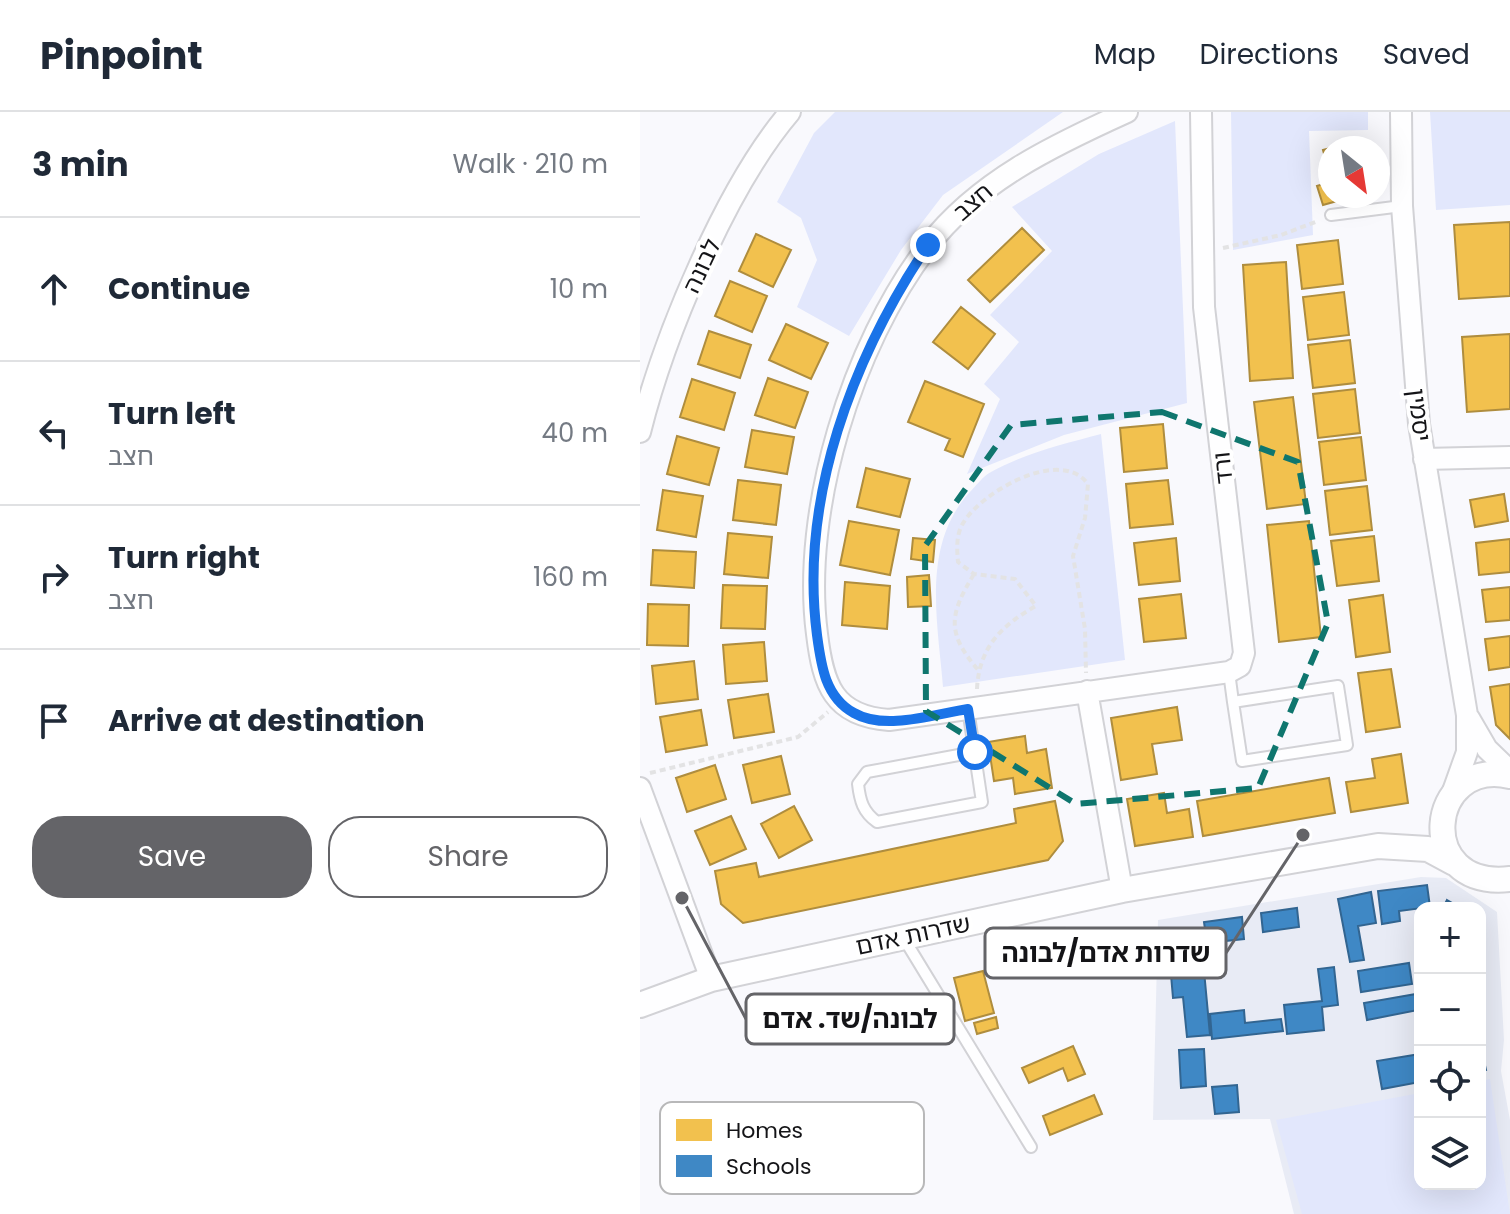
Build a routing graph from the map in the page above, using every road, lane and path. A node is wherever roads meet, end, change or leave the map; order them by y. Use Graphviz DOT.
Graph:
graph roads {
  1 [pos="790,112"];
  2 [pos="1127,112"];
  3 [pos="1201,112"];
  4 [pos="1401,112"];
  5 [pos="1402,206"];
  6 [pos="1331,215"];
  7 [pos="1202,252"];
  8 [pos="640,432"];
  9 [pos="1510,457"];
  10 [pos="1424,459"];
  11 [pos="974,574"];
  12 [pos="980,671"];
  13 [pos="1229,672"];
  14 [pos="1087,691"];
  15 [pos="839,702"];
  16 [pos="1233,702"];
  17 [pos="973,708"];
  18 [pos="1467,715"];
  19 [pos="975,752"];
  20 [pos="1510,773"];
  21 [pos="640,776"];
  22 [pos="640,788"];
  23 [pos="1448,802"];
  24 [pos="1378,846"];
  25 [pos="1454,863"];
  26 [pos="1510,879"];
  27 [pos="1122,890"];
  28 [pos="903,937"];
  29 [pos="711,979"];
  30 [pos="640,1005"];
  31 [pos="1031,1147"];
  1 -- 8 [label="street, לבונה"];
  2 -- 15 [label="street, חצב"];
  3 -- 7 [label="street, ורד"];
  4 -- 5 [label="street, יסמין"];
  5 -- 6 [label="lane"];
  5 -- 10 [label="street, יסמין"];
  6 -- 7 [label="path"];
  7 -- 13 [label="street, ורד"];
  9 -- 10 [label="street"];
  10 -- 18 [label="street, יסמין"];
  11 -- 12 [label="path"];
  11 -- 12 [label="path"];
  11 -- 14 [label="path"];
  12 -- 17 [label="path"];
  13 -- 14 [label="street"];
  13 -- 16 [label="lane"];
  14 -- 17 [label="street"];
  14 -- 27 [label="street"];
  15 -- 17 [label="street"];
  15 -- 21 [label="path"];
  16 -- 16 [label="lane"];
  17 -- 19 [label="lane"];
  18 -- 20 [label="street, יסמין"];
  18 -- 23 [label="street, יסמין"];
  19 -- 19 [label="lane"];
  20 -- 23 [label="street, שדרות אדם"];
  22 -- 29 [label="street"];
  23 -- 24 [label="street, שדרות אדם"];
  23 -- 25 [label="street"];
  24 -- 25 [label="street, שדרות אדם"];
  24 -- 27 [label="street, שדרות אדם"];
  25 -- 26 [label="street, שדרות אדם"];
  27 -- 28 [label="street, שדרות אדם"];
  28 -- 29 [label="street, שדרות אדם"];
  28 -- 31 [label="lane"];
  29 -- 30 [label="street, שדרות אדם"];
}
